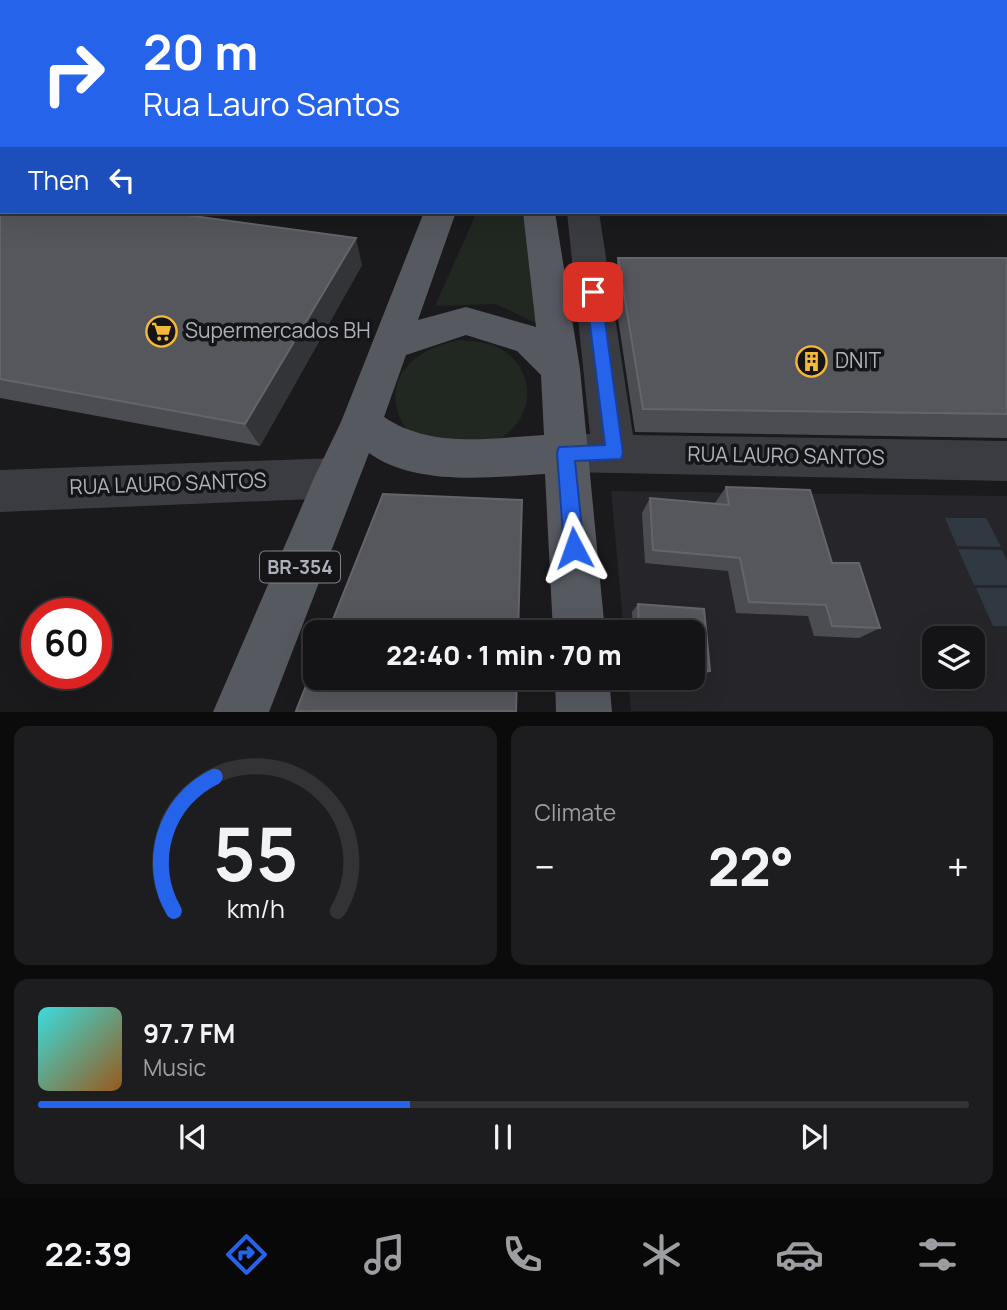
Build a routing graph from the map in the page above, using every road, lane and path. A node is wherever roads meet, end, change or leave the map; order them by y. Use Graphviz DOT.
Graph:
graph roads {
  1 [pos="439,214"];
  2 [pos="539,214"];
  3 [pos="583,214"];
  4 [pos="391,345"];
  5 [pos="560,369"];
  6 [pos="361,424"];
  7 [pos="566,453"];
  8 [pos="614,453"];
  9 [pos="1007,461"];
  10 [pos="336,478"];
  11 [pos="0,491"];
  12 [pos="578,620"];
  13 [pos="583,690"];
  14 [pos="241,712"];
  15 [pos="584,712"];
  1 -- 4 [label="main road, BR-354"];
  2 -- 5 [label="main road"];
  3 -- 8 [label="street"];
  4 -- 5 [label="main road"];
  4 -- 6 [label="main road, BR-354"];
  5 -- 7 [label="main road"];
  6 -- 7 [label="main road"];
  6 -- 10 [label="main road, BR-354"];
  7 -- 8 [label="street, RUA LAURO SANTOS"];
  7 -- 12 [label="main road"];
  8 -- 9 [label="street, RUA LAURO SANTOS"];
  10 -- 11 [label="street, RUA LAURO SANTOS"];
  10 -- 14 [label="main road, BR-354"];
  13 -- 15 [label="main road"];
}
